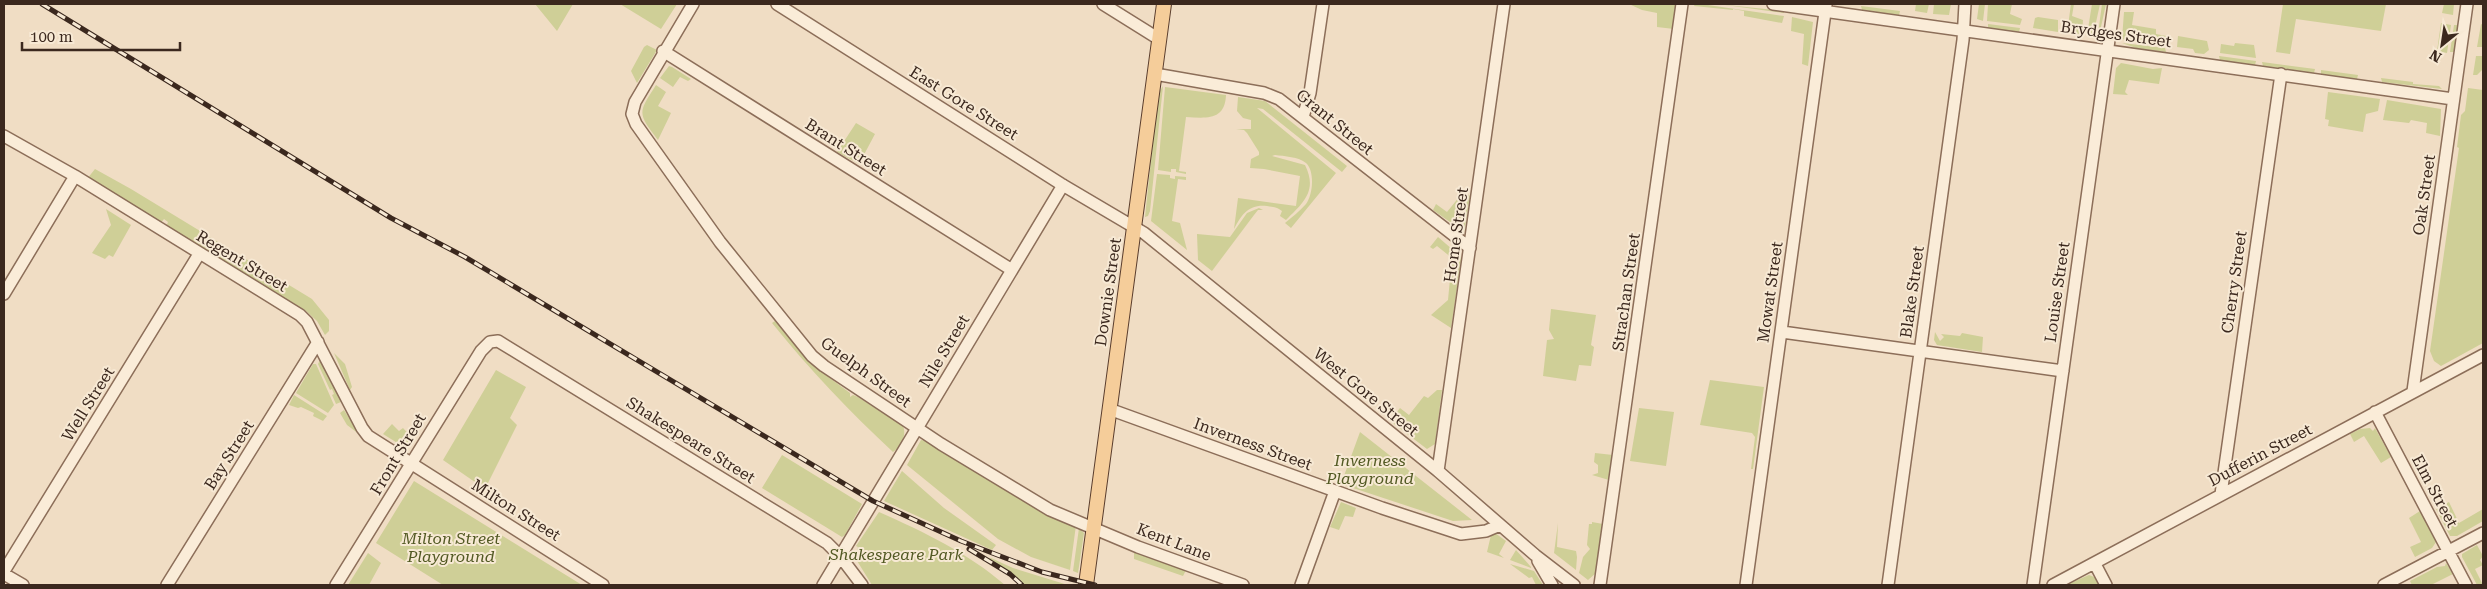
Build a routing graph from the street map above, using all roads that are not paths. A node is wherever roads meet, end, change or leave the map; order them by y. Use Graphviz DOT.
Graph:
graph roads {
  1 [pos="693,4"];
  2 [pos="777,4"];
  3 [pos="1103,4"];
  4 [pos="1164,4"];
  5 [pos="1323,4"];
  6 [pos="1504,4"];
  7 [pos="1682,4"];
  8 [pos="1773,4"];
  9 [pos="1966,4"];
  10 [pos="2114,4"];
  11 [pos="2468,4"];
  12 [pos="1826,8"];
  13 [pos="1963,30"];
  14 [pos="1159,39"];
  15 [pos="2108,49"];
  16 [pos="663,51"];
  17 [pos="1155,74"];
  18 [pos="2281,74"];
  19 [pos="2453,99"];
  20 [pos="1303,117"];
  21 [pos="4,136"];
  22 [pos="75,176"];
  23 [pos="1063,185"];
  24 [pos="1135,228"];
  25 [pos="1470,248"];
  26 [pos="199,254"];
  27 [pos="1012,270"];
  28 [pos="4,294"];
  29 [pos="1782,332"];
  30 [pos="318,342"];
  31 [pos="490,342"];
  32 [pos="1920,351"];
  33 [pos="2483,355"];
  34 [pos="2063,371"];
  35 [pos="2413,391"];
  36 [pos="1109,409"];
  37 [pos="2375,412"];
  38 [pos="917,428"];
  39 [pos="411,463"];
  40 [pos="1438,471"];
  41 [pos="1335,491"];
  42 [pos="2221,494"];
  43 [pos="1500,525"];
  44 [pos="1093,528"];
  45 [pos="2483,533"];
  46 [pos="2448,552"];
  47 [pos="840,556"];
  48 [pos="1535,556"];
  49 [pos="2095,564"];
  50 [pos="4,572"];
  51 [pos="23,585"];
  52 [pos="167,585"];
  53 [pos="336,585"];
  54 [pos="603,585"];
  55 [pos="823,585"];
  56 [pos="862,585"];
  57 [pos="1086,585"];
  58 [pos="1243,585"];
  59 [pos="1301,585"];
  60 [pos="1552,585"];
  61 [pos="1574,585"];
  62 [pos="1600,585"];
  63 [pos="1746,585"];
  64 [pos="1888,585"];
  65 [pos="2033,585"];
  66 [pos="2053,585"];
  67 [pos="2106,585"];
  68 [pos="2384,585"];
  69 [pos="2466,585"];
  1 -- 16 [label="street"];
  2 -- 23 [label="street, East Gore Street"];
  3 -- 14 [label="street"];
  4 -- 14 [label="main road, Downie Street"];
  5 -- 20 [label="street"];
  6 -- 25 [label="street, Home Street"];
  7 -- 62 [label="street, Strachan Street"];
  8 -- 12 [label="street, Brydges Street"];
  9 -- 13 [label="street, Blake Street"];
  10 -- 15 [label="street, Louise Street"];
  11 -- 19 [label="street, Oak Street"];
  12 -- 13 [label="street, Brydges Street"];
  12 -- 29 [label="street, Mowat Street"];
  13 -- 15 [label="street, Brydges Street"];
  13 -- 32 [label="street, Blake Street"];
  14 -- 17 [label="main road, Downie Street"];
  15 -- 18 [label="street, Brydges Street"];
  15 -- 34 [label="street, Louise Street"];
  16 -- 27 [label="street, Brant Street"];
  16 -- 38 [label="street, Guelph Street"];
  17 -- 20 [label="street, Grant Street"];
  17 -- 24 [label="main road, Downie Street"];
  18 -- 19 [label="street, Brydges Street"];
  18 -- 42 [label="street, Cherry Street"];
  19 -- 35 [label="street, Oak Street"];
  20 -- 25 [label="street, Grant Street"];
  21 -- 22 [label="street, Regent Street"];
  22 -- 26 [label="street, Regent Street"];
  22 -- 28 [label="street"];
  23 -- 24 [label="street, East Gore Street"];
  23 -- 27 [label="street, Nile Street"];
  24 -- 36 [label="main road, Downie Street"];
  24 -- 40 [label="street, West Gore Street"];
  25 -- 40 [label="street, Home Street"];
  26 -- 30 [label="street, Regent Street"];
  26 -- 50 [label="street, Well Street"];
  27 -- 38 [label="street, Nile Street"];
  29 -- 32 [label="street"];
  29 -- 63 [label="street, Mowat Street"];
  30 -- 39 [label="street, Regent Street"];
  30 -- 52 [label="street, Bay Street"];
  31 -- 39 [label="street, Front Street"];
  31 -- 47 [label="street, Shakespeare Street"];
  32 -- 34 [label="street"];
  32 -- 64 [label="street, Blake Street"];
  33 -- 35 [label="street, Dufferin Street"];
  34 -- 65 [label="street, Louise Street"];
  35 -- 37 [label="street, Dufferin Street"];
  36 -- 41 [label="street, Inverness Street"];
  36 -- 44 [label="main road, Downie Street"];
  37 -- 42 [label="street, Dufferin Street"];
  37 -- 46 [label="street, Elm Street"];
  38 -- 44 [label="street, Guelph Street"];
  38 -- 47 [label="street, Nile Street"];
  39 -- 53 [label="street, Front Street"];
  39 -- 54 [label="street, Milton Street"];
  40 -- 43 [label="street, West Gore Street"];
  41 -- 43 [label="street, Inverness Street"];
  41 -- 59 [label="street"];
  42 -- 49 [label="street, Dufferin Street"];
  43 -- 48 [label="street, West Gore Street"];
  44 -- 57 [label="main road, Downie Street"];
  44 -- 58 [label="street, Kent Lane"];
  45 -- 46 [label="street"];
  46 -- 68 [label="street"];
  46 -- 69 [label="street, Elm Street"];
  47 -- 55 [label="street, Nile Street"];
  47 -- 56 [label="street, Shakespeare Street"];
  48 -- 60 [label="street"];
  48 -- 61 [label="street, West Gore Street"];
  49 -- 66 [label="street, Dufferin Street"];
  49 -- 67 [label="street"];
  50 -- 51 [label="street"];
}
